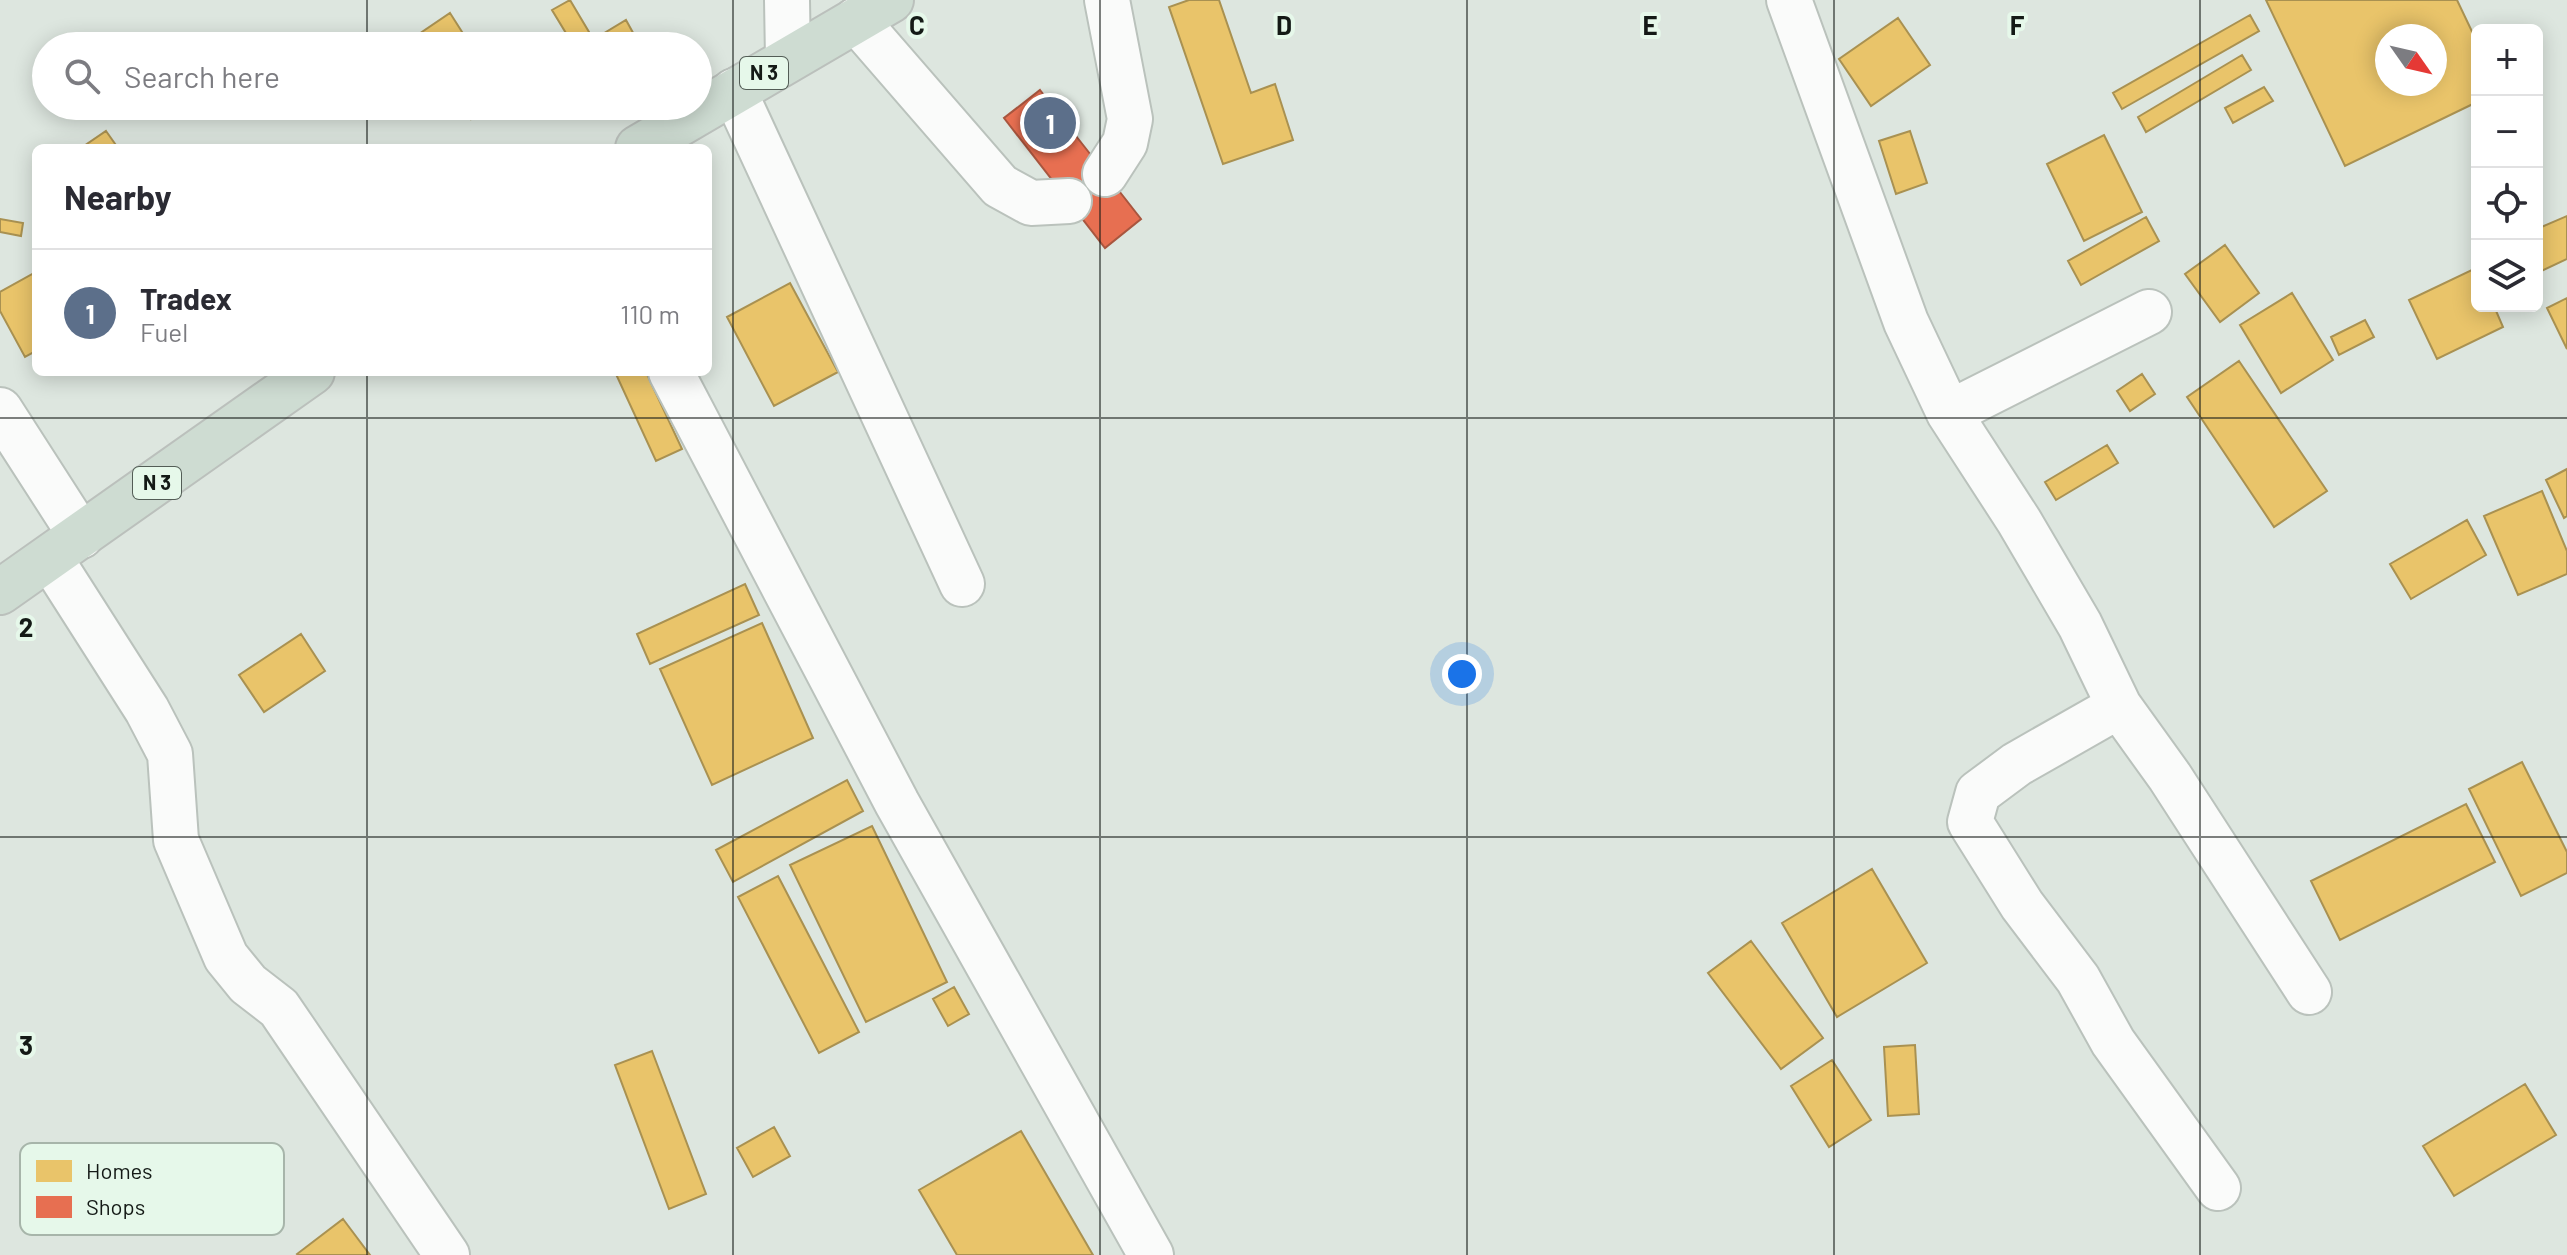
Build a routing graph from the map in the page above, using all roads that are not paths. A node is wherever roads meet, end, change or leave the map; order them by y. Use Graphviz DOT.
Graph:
graph roads {
  1 [pos="787,0"];
  2 [pos="1107,0"];
  3 [pos="1789,0"];
  4 [pos="874,10"];
  5 [pos="788,59"];
  6 [pos="734,91"];
  7 [pos="712,104"];
  8 [pos="685,120"];
  9 [pos="645,144"];
  10 [pos="1105,174"];
  11 [pos="1069,201"];
  12 [pos="2149,312"];
  13 [pos="306,376"];
  14 [pos="673,376"];
  15 [pos="0,410"];
  16 [pos="1949,413"];
  17 [pos="66,547"];
  18 [pos="962,584"];
  19 [pos="0,592"];
  20 [pos="2119,706"];
  21 [pos="2309,992"];
  22 [pos="2218,1188"];
  23 [pos="447,1255"];
  24 [pos="1151,1255"];
  1 -- 5 [label="street"];
  2 -- 10 [label="street"];
  3 -- 16 [label="street"];
  4 -- 5 [label="highway, N 3"];
  4 -- 11 [label="street"];
  5 -- 6 [label="highway, N 3"];
  6 -- 7 [label="highway, N 3"];
  6 -- 18 [label="street"];
  8 -- 9 [label="highway, N 3"];
  12 -- 16 [label="street"];
  13 -- 17 [label="highway, N 3"];
  14 -- 24 [label="street"];
  15 -- 17 [label="street"];
  16 -- 20 [label="street"];
  17 -- 19 [label="highway, N 3"];
  17 -- 23 [label="street"];
  20 -- 21 [label="street"];
  20 -- 22 [label="street"];
}
